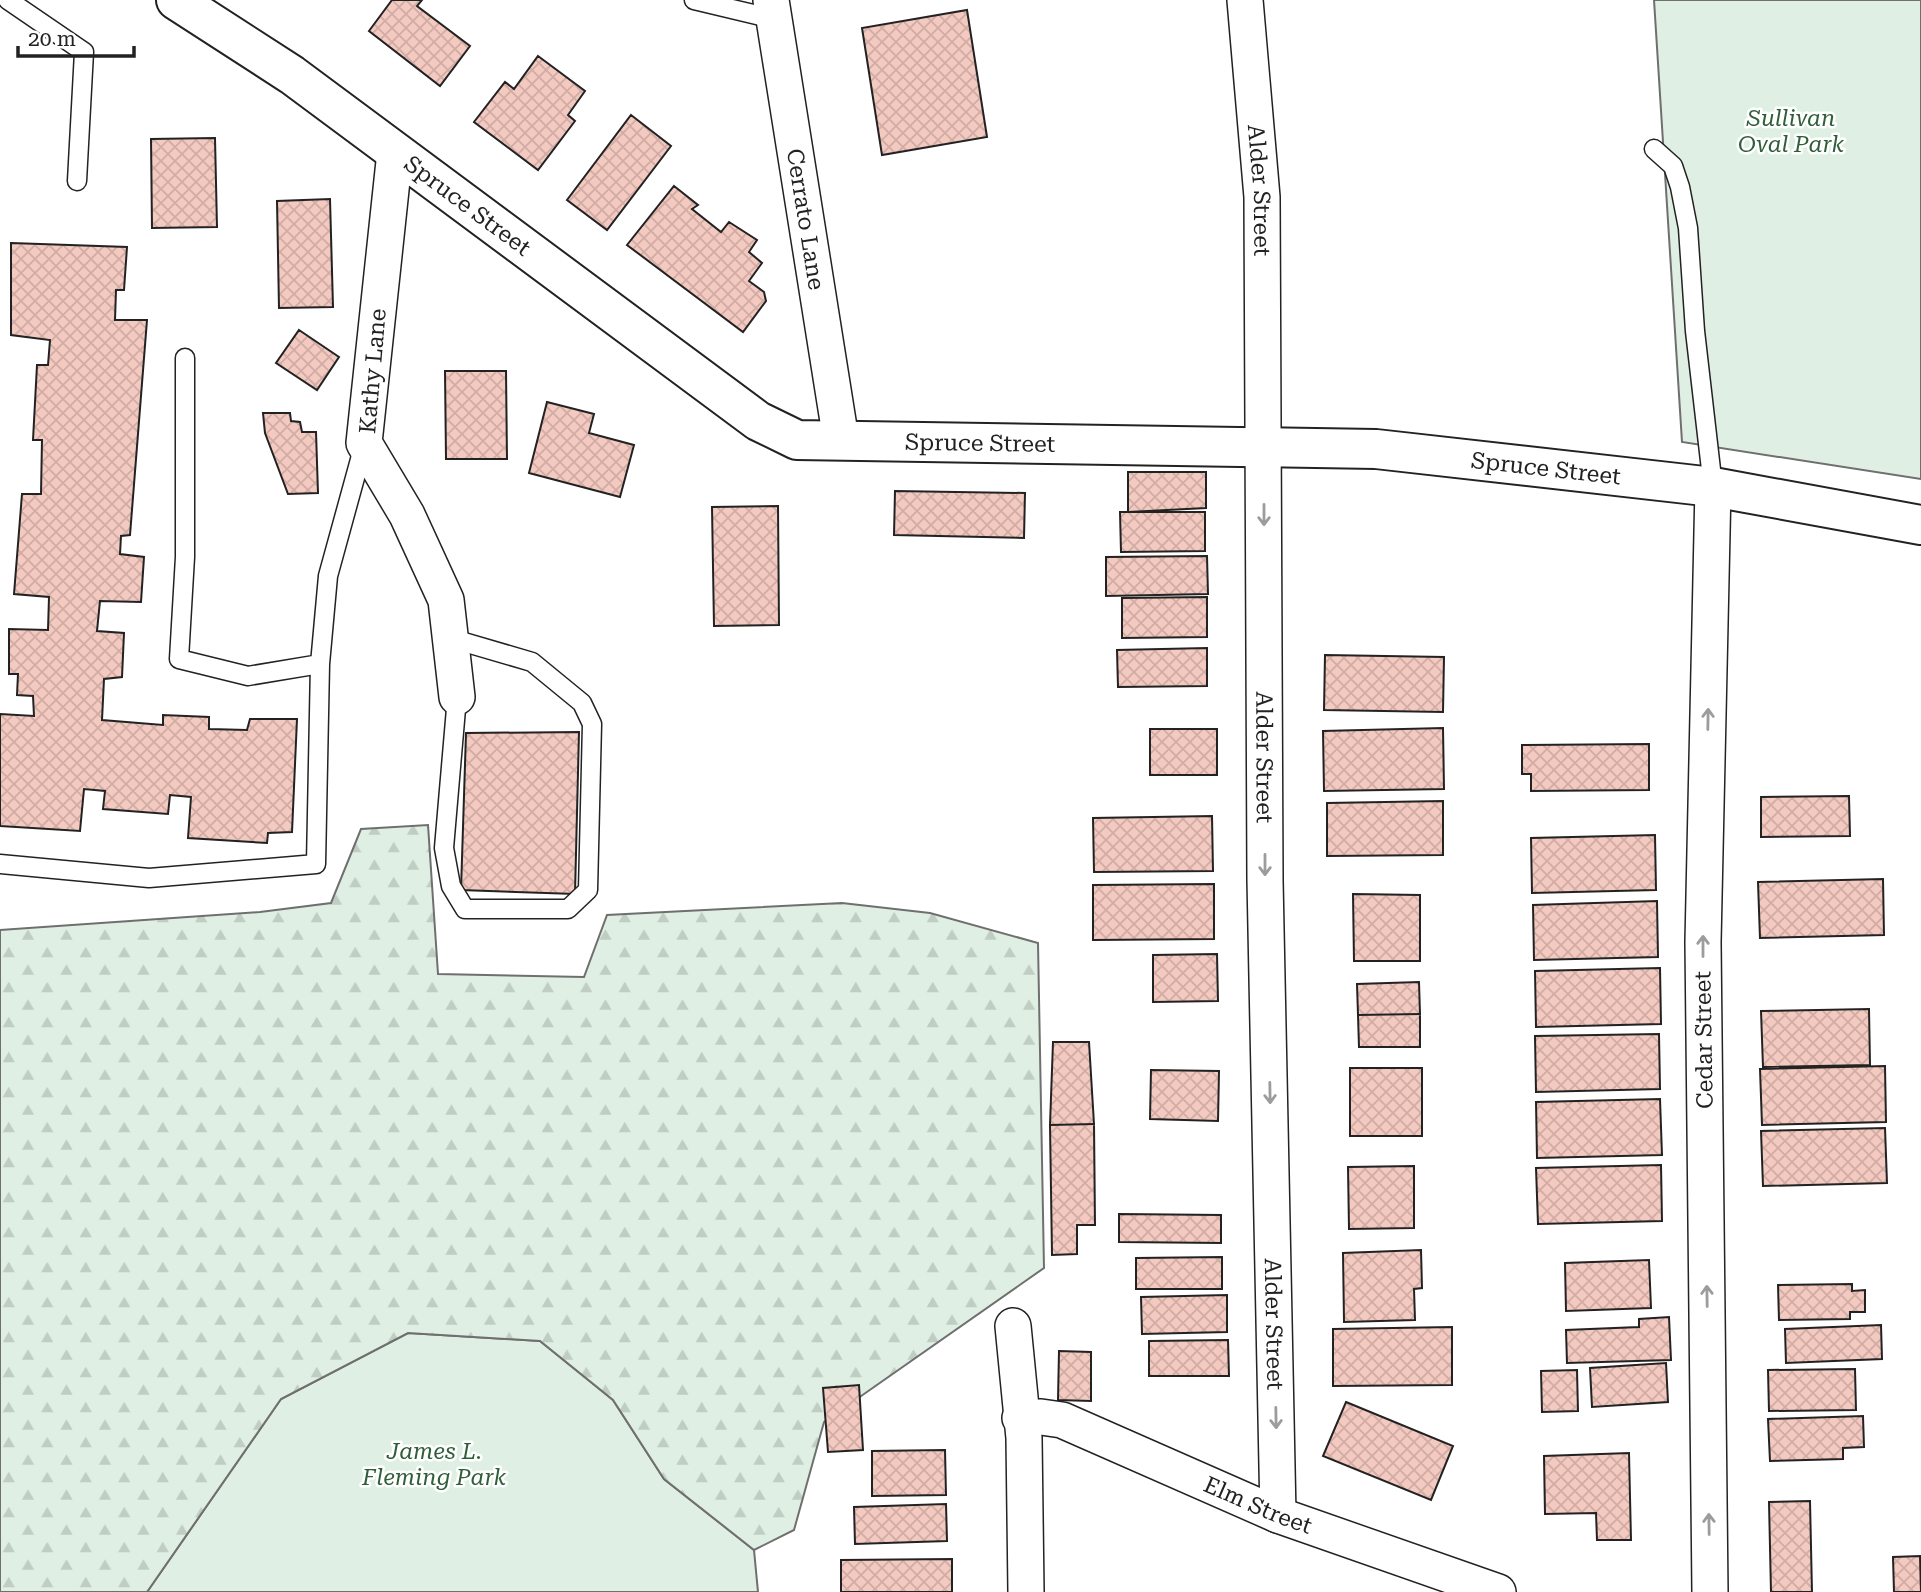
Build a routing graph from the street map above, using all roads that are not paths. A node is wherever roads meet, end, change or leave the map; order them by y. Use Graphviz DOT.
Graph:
graph roads {
  1 [pos="8,0"];
  2 [pos="176,0"];
  3 [pos="694,0"];
  4 [pos="1245,0"];
  5 [pos="773,9"];
  6 [pos="1654,149"];
  7 [pos="395,152"];
  8 [pos="77,181"];
  9 [pos="186,358"];
  10 [pos="841,440"];
  11 [pos="364,443"];
  12 [pos="1264,447"];
  13 [pos="1713,488"];
  14 [pos="1921,524"];
  15 [pos="450,638"];
  16 [pos="320,664"];
  17 [pos="457,697"];
  18 [pos="0,864"];
  19 [pos="1013,1326"];
  20 [pos="1020,1418"];
  21 [pos="1278,1515"];
  22 [pos="1026,1592"];
  23 [pos="1498,1592"];
  24 [pos="1710,1592"];
  1 -- 8 [label="lane"];
  2 -- 7 [label="street, Spruce Street"];
  3 -- 5 [label="lane"];
  4 -- 12 [label="street, Alder Street"];
  5 -- 10 [label="street, Cerrato Lane"];
  6 -- 13 [label="lane"];
  7 -- 10 [label="street, Spruce Street"];
  7 -- 11 [label="street, Kathy Lane"];
  9 -- 16 [label="lane"];
  10 -- 12 [label="street, Spruce Street"];
  11 -- 15 [label="street, Kathy Lane"];
  11 -- 16 [label="lane"];
  12 -- 13 [label="street, Spruce Street"];
  12 -- 21 [label="street, Alder Street, one-way"];
  13 -- 14 [label="street, Spruce Street"];
  24 -- 13 [label="street, Cedar Street, one-way"];
  15 -- 17 [label="street, Kathy Lane"];
  15 -- 17 [label="lane"];
  16 -- 18 [label="lane"];
  19 -- 20 [label="street"];
  20 -- 21 [label="street, Elm Street"];
  20 -- 22 [label="street"];
  21 -- 23 [label="street, Elm Street"];
}
